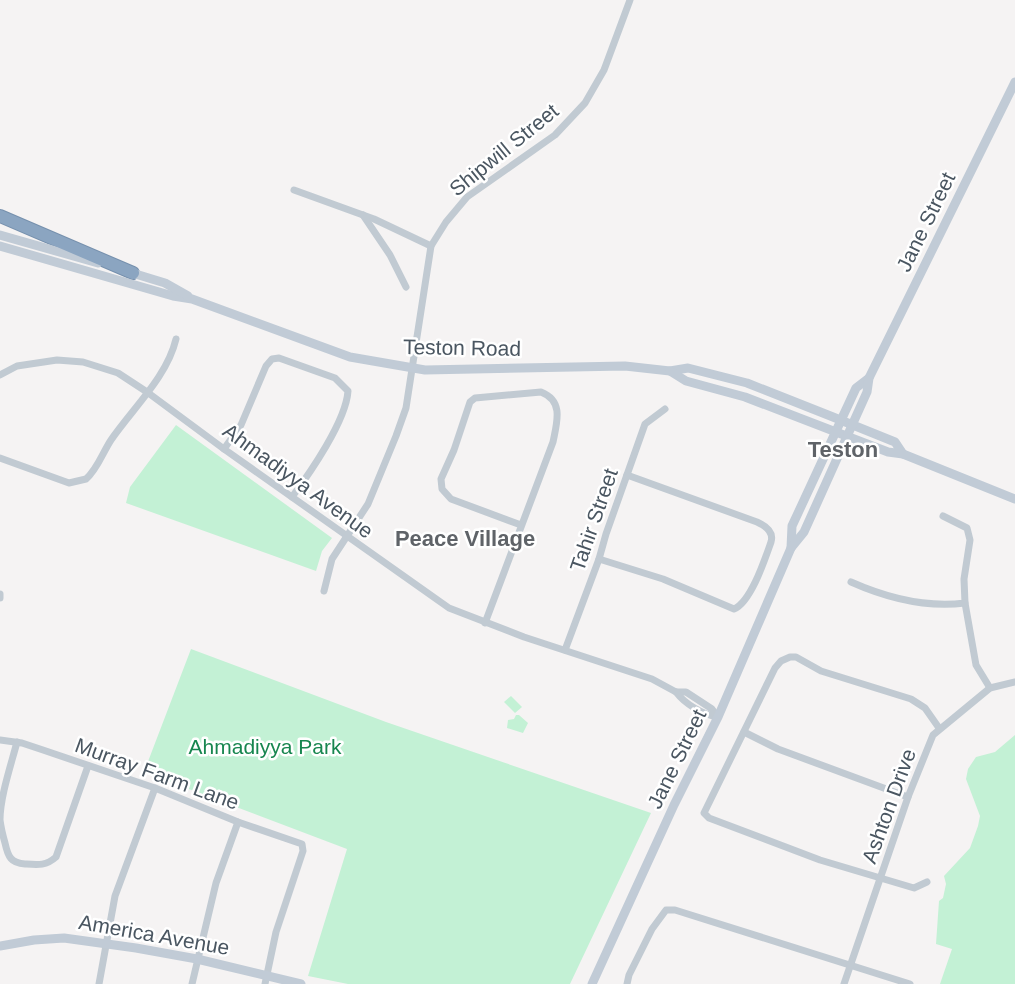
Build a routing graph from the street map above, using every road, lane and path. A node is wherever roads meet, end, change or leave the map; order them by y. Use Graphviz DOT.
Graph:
graph roads {
  1 [pos="630,0"];
  2 [pos="1015,82"];
  3 [pos="294,190"];
  4 [pos="363,215"];
  5 [pos="0,216"];
  6 [pos="0,235"];
  7 [pos="0,246"];
  8 [pos="431,246"];
  9 [pos="133,273"];
  10 [pos="406,287"];
  11 [pos="192,299"];
  12 [pos="176,339"];
  13 [pos="411,368"];
  14 [pos="670,371"];
  15 [pos="0,375"];
  16 [pos="869,378"];
  17 [pos="147,392"];
  18 [pos="665,409"];
  19 [pos="841,420"];
  20 [pos="852,424"];
  21 [pos="835,433"];
  22 [pos="847,437"];
  23 [pos="224,449"];
  24 [pos="903,454"];
  25 [pos="0,458"];
  26 [pos="627,475"];
  27 [pos="292,497"];
  28 [pos="1015,499"];
  29 [pos="943,516"];
  30 [pos="521,525"];
  31 [pos="346,536"];
  32 [pos="791,548"];
  33 [pos="599,560"];
  34 [pos="851,582"];
  35 [pos="324,591"];
  36 [pos="965,603"];
  37 [pos="484,623"];
  38 [pos="565,650"];
  39 [pos="1015,682"];
  40 [pos="990,688"];
  41 [pos="718,717"];
  42 [pos="939,728"];
  43 [pos="744,732"];
  44 [pos="0,740"];
  45 [pos="17,742"];
  46 [pos="88,766"];
  47 [pos="155,788"];
  48 [pos="908,797"];
  49 [pos="238,822"];
  50 [pos="880,878"];
  51 [pos="927,882"];
  52 [pos="107,944"];
  53 [pos="0,946"];
  54 [pos="197,959"];
  55 [pos="849,965"];
  56 [pos="266,980"];
  57 [pos="99,984"];
  58 [pos="192,984"];
  59 [pos="301,984"];
  60 [pos="592,984"];
  61 [pos="627,984"];
  62 [pos="844,984"];
  63 [pos="910,984"];
  1 -- 8 [label="street, Shipwill Street"];
  2 -- 16 [label="main road, Jane Street"];
  3 -- 4 [label="street"];
  4 -- 8 [label="street"];
  4 -- 10 [label="street"];
  5 -- 9 [label="highway"];
  6 -- 9 [label="main road, Teston Road"];
  7 -- 11 [label="main road, Teston Road"];
  8 -- 13 [label="street, Shipwill Street"];
  9 -- 11 [label="main road, Teston Road"];
  11 -- 13 [label="main road, Teston Road"];
  12 -- 17 [label="street"];
  13 -- 14 [label="main road, Teston Road"];
  13 -- 31 [label="street, Shipwill Street"];
  14 -- 19 [label="main road, Teston Road"];
  14 -- 21 [label="main road, Teston Road"];
  15 -- 17 [label="street, Ahmadiyya Avenue"];
  16 -- 19 [label="main road, Jane Street"];
  16 -- 20 [label="main road, Jane Street"];
  17 -- 23 [label="street, Ahmadiyya Avenue"];
  17 -- 25 [label="street"];
  18 -- 26 [label="street, Tahir Street"];
  19 -- 20 [label="main road, Teston Road"];
  19 -- 21 [label="main road, Jane Street"];
  20 -- 22 [label="main road, Jane Street"];
  20 -- 24 [label="main road, Teston Road"];
  21 -- 22 [label="main road, Teston Road"];
  21 -- 32 [label="main road, Jane Street"];
  22 -- 24 [label="main road, Teston Road"];
  22 -- 32 [label="main road, Jane Street"];
  23 -- 27 [label="street, Ahmadiyya Avenue"];
  23 -- 27 [label="street"];
  24 -- 28 [label="main road, Teston Road"];
  26 -- 33 [label="street, Tahir Street"];
  26 -- 33 [label="street"];
  27 -- 31 [label="street, Ahmadiyya Avenue"];
  29 -- 36 [label="street"];
  30 -- 30 [label="street"];
  30 -- 37 [label="street"];
  31 -- 35 [label="street, Shipwill Street"];
  31 -- 37 [label="street, Ahmadiyya Avenue"];
  32 -- 41 [label="main road, Jane Street"];
  33 -- 38 [label="street, Tahir Street"];
  34 -- 36 [label="street"];
  36 -- 40 [label="street"];
  37 -- 38 [label="street, Ahmadiyya Avenue"];
  38 -- 41 [label="street, Ahmadiyya Avenue"];
  39 -- 40 [label="street, Ashton Drive"];
  40 -- 42 [label="street, Ashton Drive"];
  41 -- 60 [label="main road, Jane Street"];
  42 -- 43 [label="street"];
  42 -- 48 [label="street, Ashton Drive"];
  43 -- 48 [label="street"];
  43 -- 50 [label="street"];
  44 -- 45 [label="street, Murray Farm Lane"];
  45 -- 46 [label="street, Murray Farm Lane"];
  45 -- 46 [label="street"];
  46 -- 47 [label="street, Murray Farm Lane"];
  47 -- 49 [label="street, Murray Farm Lane"];
  47 -- 52 [label="street"];
  48 -- 50 [label="street, Ashton Drive"];
  49 -- 54 [label="street"];
  49 -- 56 [label="street, Murray Farm Lane"];
  50 -- 51 [label="street"];
  50 -- 55 [label="street, Ashton Drive"];
  52 -- 53 [label="main road, America Avenue"];
  52 -- 54 [label="main road, America Avenue"];
  52 -- 57 [label="street"];
  54 -- 56 [label="main road, America Avenue"];
  54 -- 58 [label="street"];
  55 -- 61 [label="street"];
  55 -- 62 [label="street, Ashton Drive"];
  55 -- 63 [label="street"];
  56 -- 59 [label="main road, America Avenue"];
}
